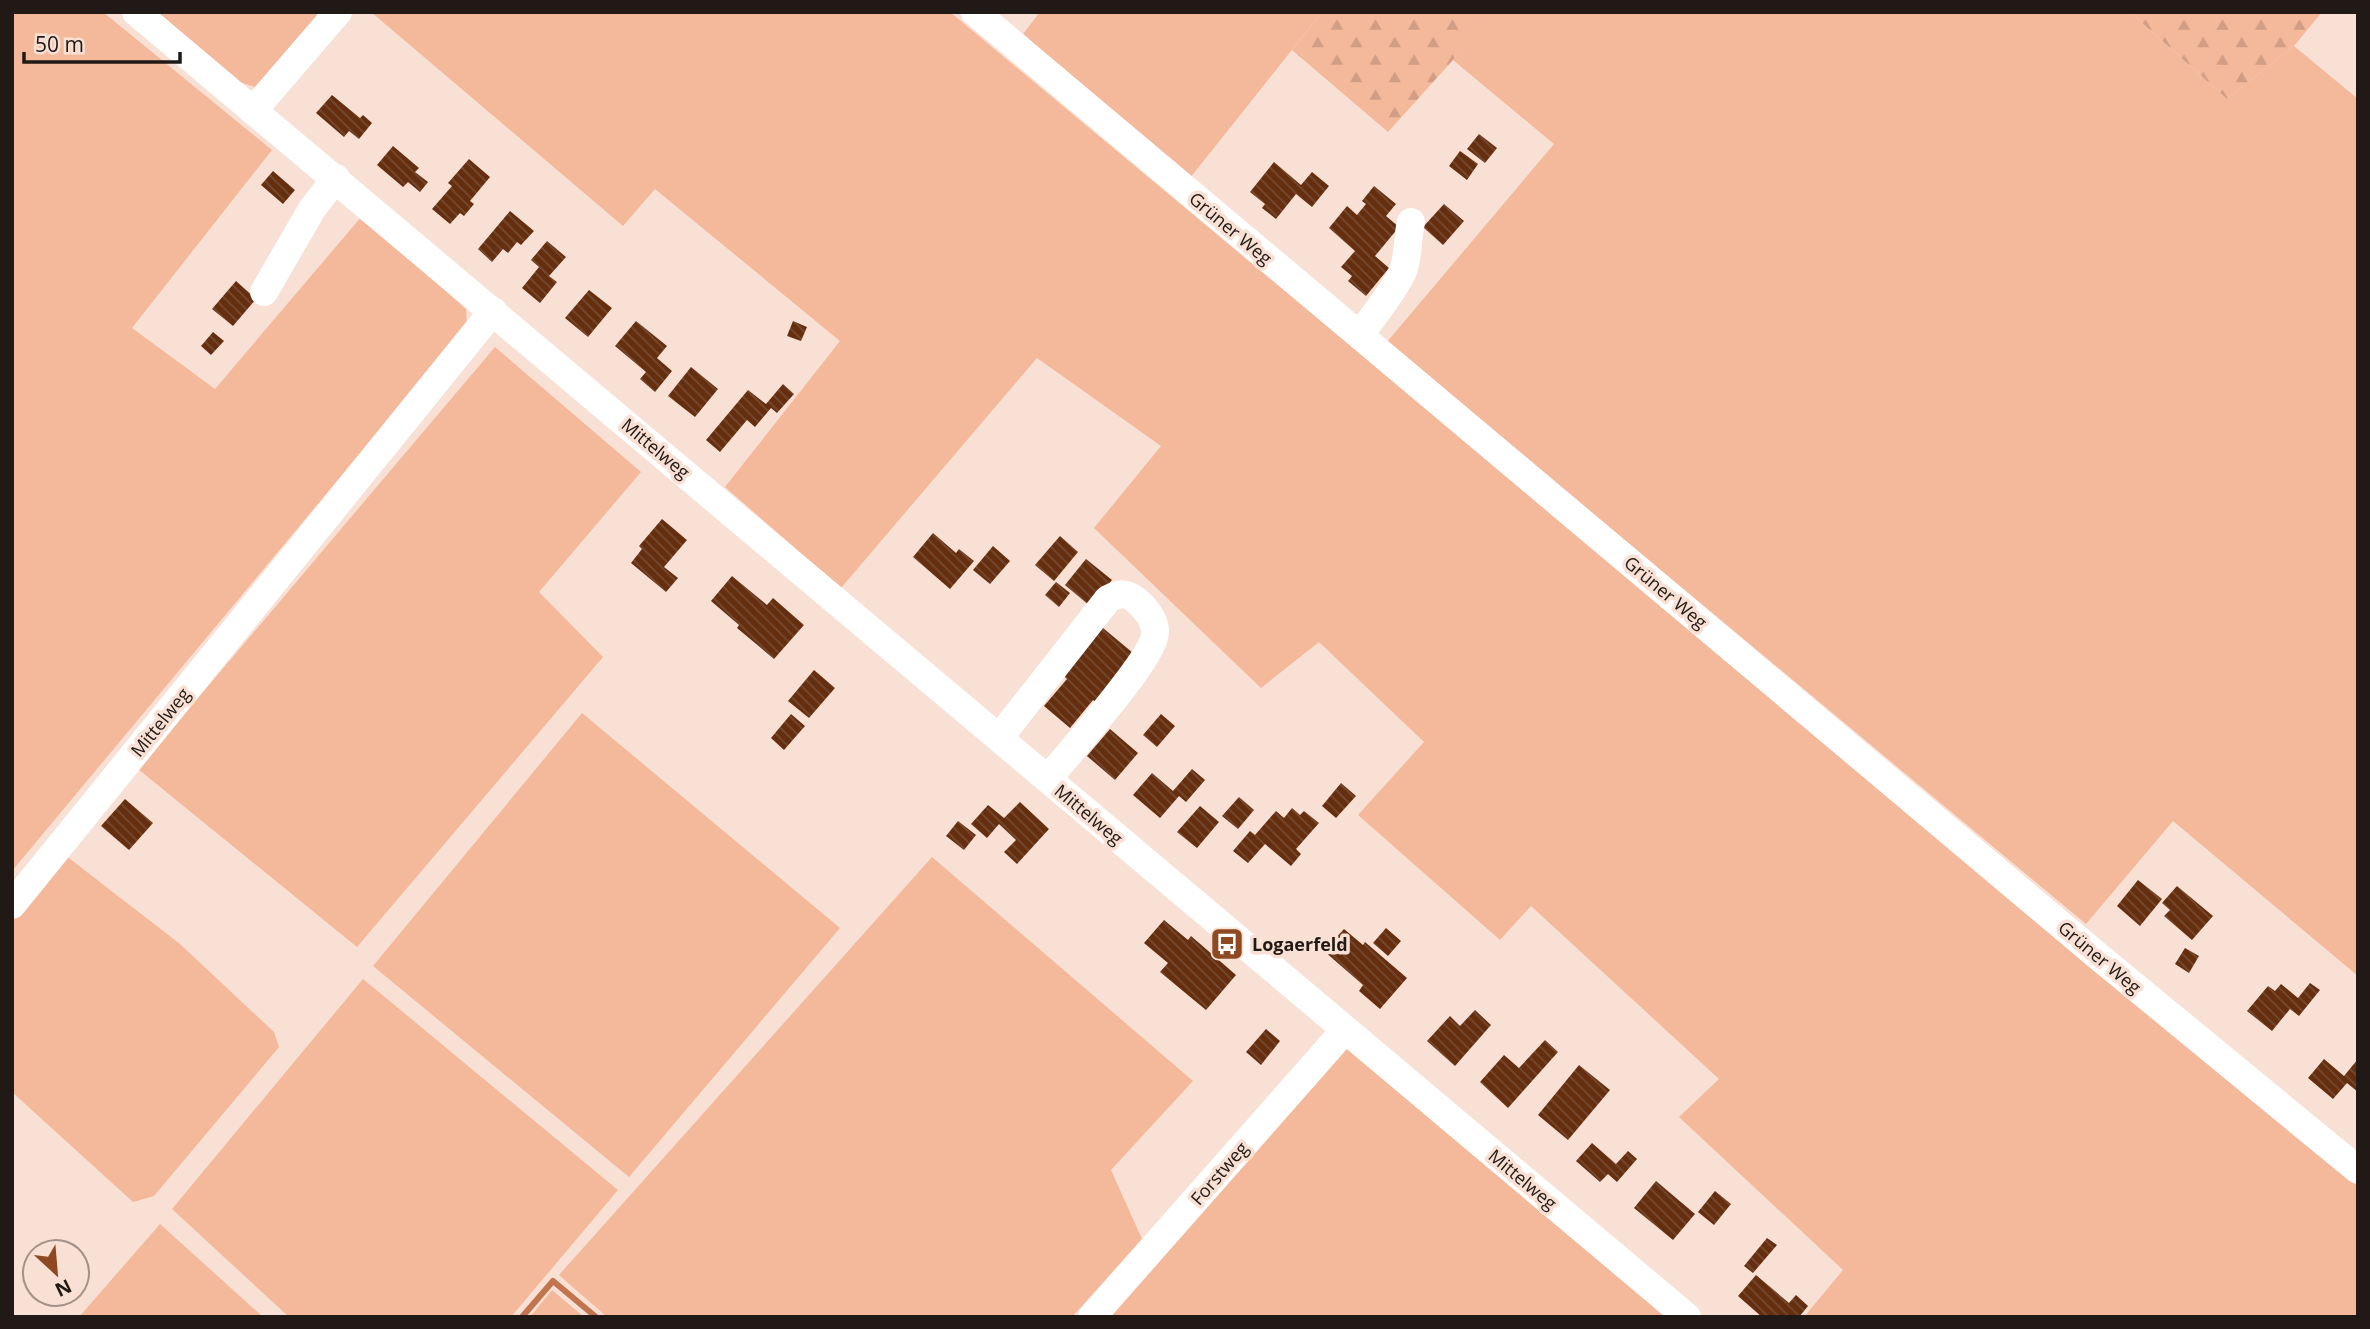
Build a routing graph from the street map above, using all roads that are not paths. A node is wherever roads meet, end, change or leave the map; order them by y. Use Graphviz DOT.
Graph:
graph roads {
  1 [pos="136,12"];
  2 [pos="338,12"];
  3 [pos="975,12"];
  4 [pos="253,111"];
  5 [pos="335,178"];
  6 [pos="1411,222"];
  7 [pos="264,292"];
  8 [pos="493,311"];
  9 [pos="1360,335"];
  10 [pos="999,738"];
  11 [pos="1048,779"];
  12 [pos="12,905"];
  13 [pos="1345,1030"];
  14 [pos="2358,1170"];
  15 [pos="1092,1317"];
  16 [pos="1687,1317"];
  1 -- 4 [label="street, Mittelweg"];
  2 -- 4 [label="street"];
  3 -- 9 [label="street, Grüner Weg"];
  4 -- 5 [label="street, Mittelweg"];
  5 -- 7 [label="street"];
  5 -- 8 [label="street, Mittelweg"];
  6 -- 9 [label="street"];
  8 -- 10 [label="street, Mittelweg"];
  8 -- 12 [label="street, Mittelweg"];
  9 -- 14 [label="street, Grüner Weg"];
  10 -- 11 [label="street, Mittelweg"];
  10 -- 11 [label="street"];
  11 -- 13 [label="street, Mittelweg"];
  13 -- 15 [label="street, Forstweg"];
  13 -- 16 [label="street, Mittelweg"];
}
